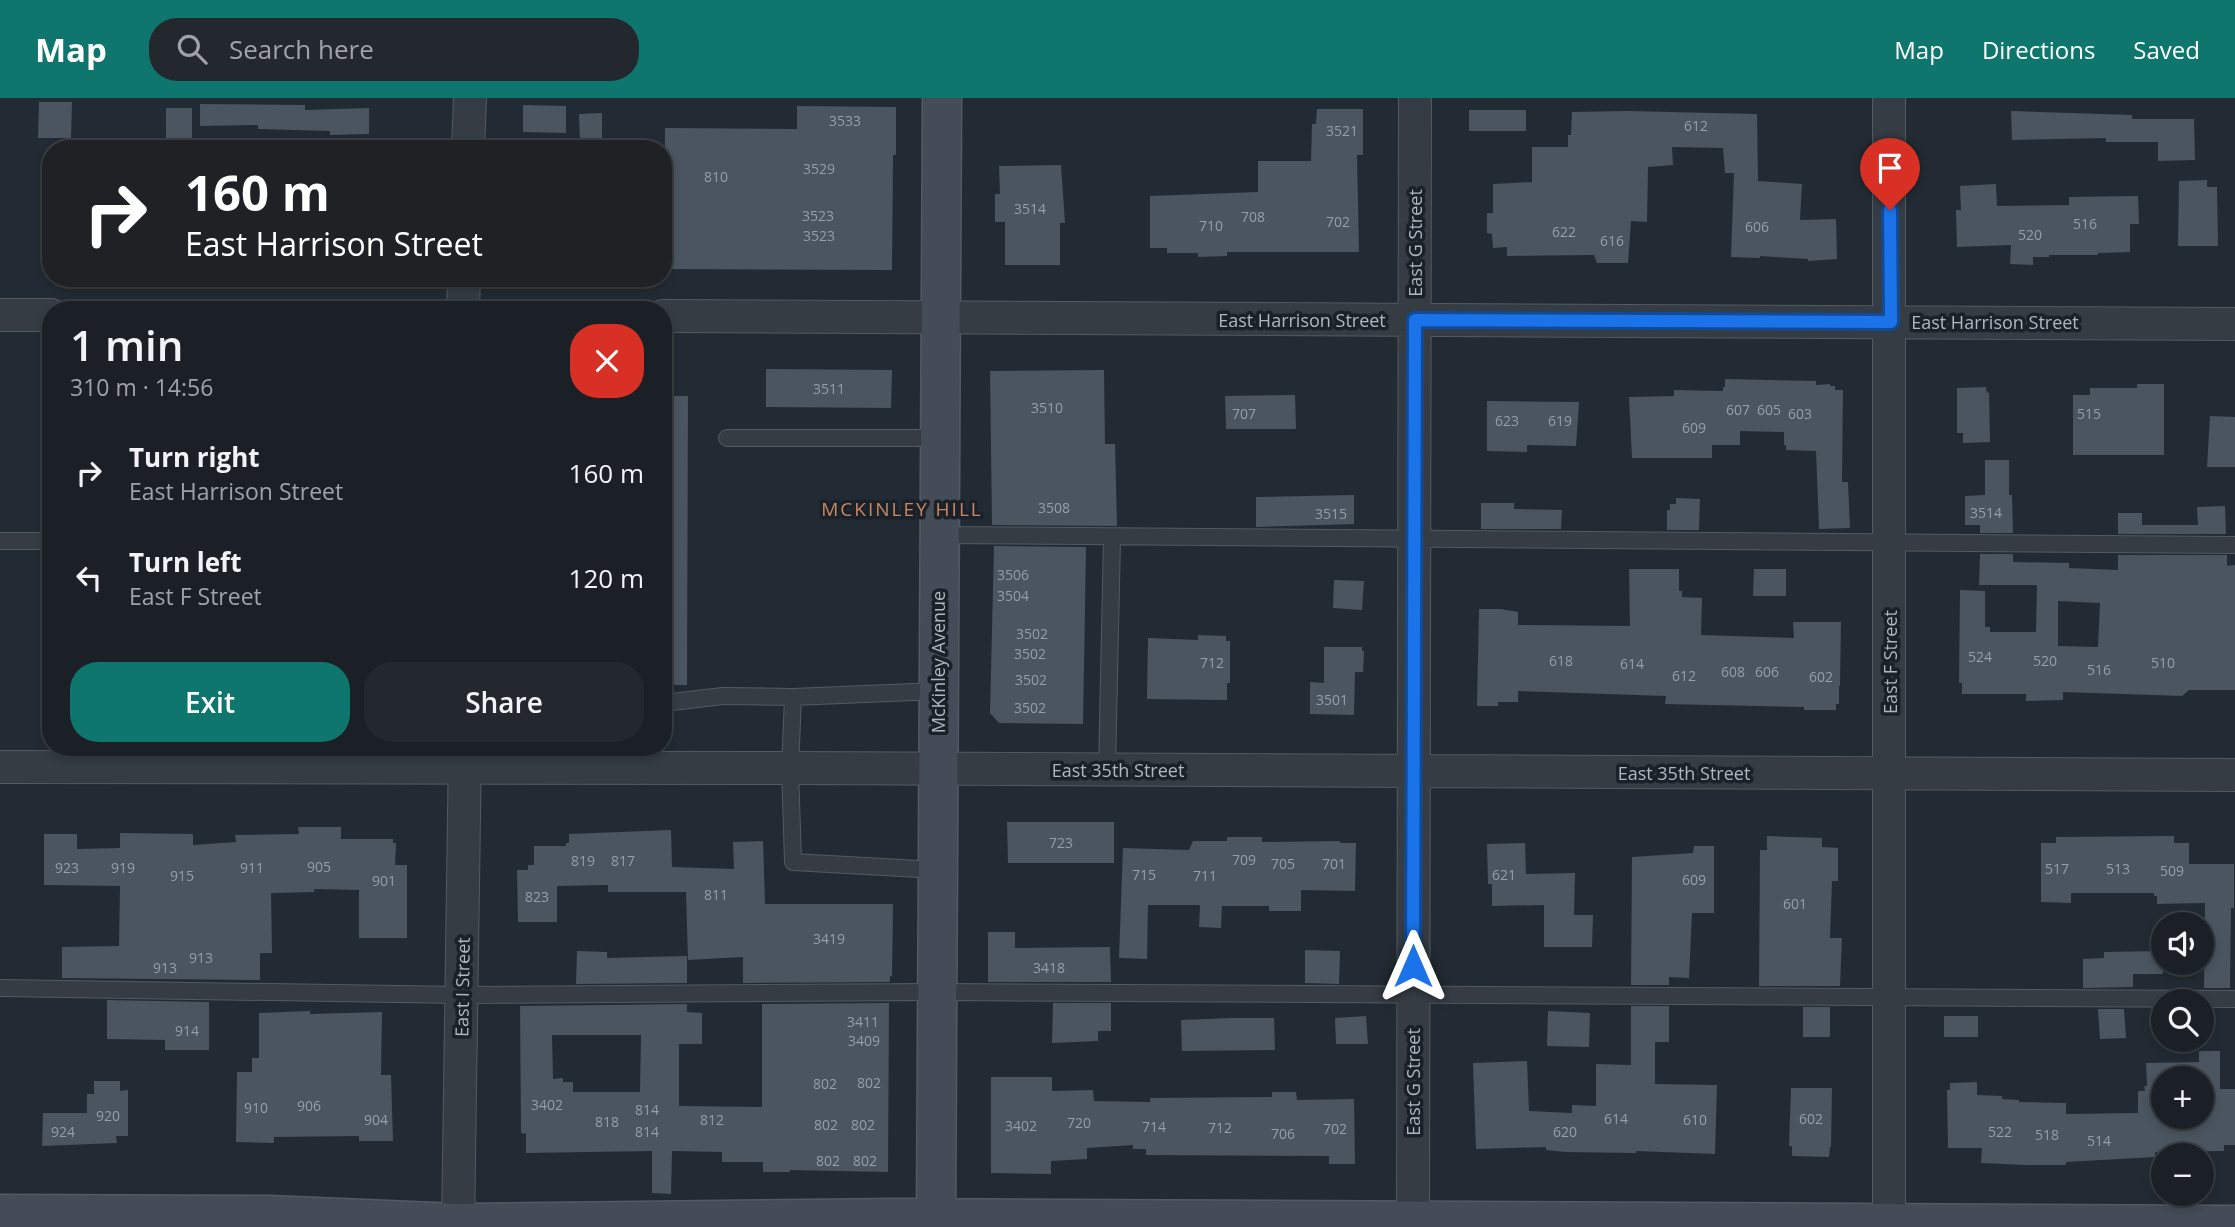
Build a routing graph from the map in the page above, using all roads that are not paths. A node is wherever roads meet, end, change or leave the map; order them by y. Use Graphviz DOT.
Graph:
graph roads {
  1 [pos="470,98"];
  2 [pos="942,98"];
  3 [pos="1415,98"];
  4 [pos="1889,98"];
  5 [pos="468,140"];
  6 [pos="0,315"];
  7 [pos="42,315"];
  8 [pos="672,316"];
  9 [pos="940,318"];
  10 [pos="1415,320"];
  11 [pos="1891,322"];
  12 [pos="2235,324"];
  13 [pos="727,438"];
  14 [pos="939,438"];
  15 [pos="939,535"];
  16 [pos="1112,537"];
  17 [pos="1413,538"];
  18 [pos="0,541"];
  19 [pos="42,541"];
  20 [pos="1890,542"];
  21 [pos="2235,545"];
  22 [pos="938,691"];
  23 [pos="793,697"];
  24 [pos="672,703"];
  25 [pos="465,757"];
  26 [pos="0,767"];
  27 [pos="790,768"];
  28 [pos="937,768"];
  29 [pos="1107,770"];
  30 [pos="1412,772"];
  31 [pos="1889,773"];
  32 [pos="2235,775"];
  33 [pos="937,870"];
  34 [pos="0,988"];
  35 [pos="937,992"];
  36 [pos="1413,994"];
  37 [pos="461,995"];
  38 [pos="1889,996"];
  39 [pos="2235,999"];
  40 [pos="0,1214"];
  41 [pos="94,1221"];
  42 [pos="269,1221"];
  43 [pos="936,1223"];
  44 [pos="1413,1224"];
  45 [pos="458,1225"];
  46 [pos="1889,1225"];
  47 [pos="2235,1225"];
  1 -- 5 [label="street"];
  2 -- 9 [label="street, McKinley Avenue"];
  3 -- 10 [label="street, East G Street"];
  4 -- 11 [label="street, East F Street"];
  6 -- 7 [label="street"];
  8 -- 9 [label="street, East Harrison Street"];
  9 -- 10 [label="street, East Harrison Street"];
  9 -- 14 [label="street, McKinley Avenue"];
  10 -- 11 [label="street, East Harrison Street"];
  10 -- 17 [label="street, East G Street"];
  11 -- 12 [label="street, East Harrison Street"];
  11 -- 20 [label="street, East F Street"];
  13 -- 14 [label="lane"];
  14 -- 15 [label="street, McKinley Avenue"];
  15 -- 16 [label="lane"];
  15 -- 22 [label="street, McKinley Avenue"];
  16 -- 17 [label="lane"];
  16 -- 29 [label="lane"];
  17 -- 20 [label="lane"];
  17 -- 30 [label="street, East G Street"];
  18 -- 19 [label="lane"];
  20 -- 21 [label="lane"];
  20 -- 31 [label="street, East F Street"];
  22 -- 23 [label="lane"];
  22 -- 28 [label="street, McKinley Avenue"];
  23 -- 24 [label="lane"];
  23 -- 27 [label="lane"];
  25 -- 26 [label="street, East 35th Street"];
  25 -- 27 [label="street, East 35th Street"];
  25 -- 37 [label="street, East I Street"];
  27 -- 28 [label="street, East 35th Street"];
  27 -- 33 [label="lane"];
  28 -- 29 [label="street, East 35th Street"];
  28 -- 33 [label="street, McKinley Avenue"];
  29 -- 30 [label="street, East 35th Street"];
  30 -- 31 [label="street, East 35th Street"];
  30 -- 36 [label="street, East G Street"];
  31 -- 32 [label="street, East 35th Street"];
  31 -- 38 [label="street, East F Street"];
  33 -- 35 [label="street, McKinley Avenue"];
  34 -- 37 [label="lane"];
  35 -- 36 [label="lane"];
  35 -- 37 [label="lane"];
  35 -- 43 [label="street, McKinley Avenue"];
  36 -- 38 [label="lane"];
  36 -- 44 [label="street, East G Street"];
  37 -- 45 [label="street, East I Street"];
  38 -- 39 [label="lane"];
  38 -- 46 [label="street, East F Street"];
  40 -- 41 [label="street"];
  41 -- 42 [label="street"];
  42 -- 45 [label="street"];
  43 -- 44 [label="street"];
  43 -- 45 [label="street"];
  44 -- 46 [label="street"];
  46 -- 47 [label="street"];
}
